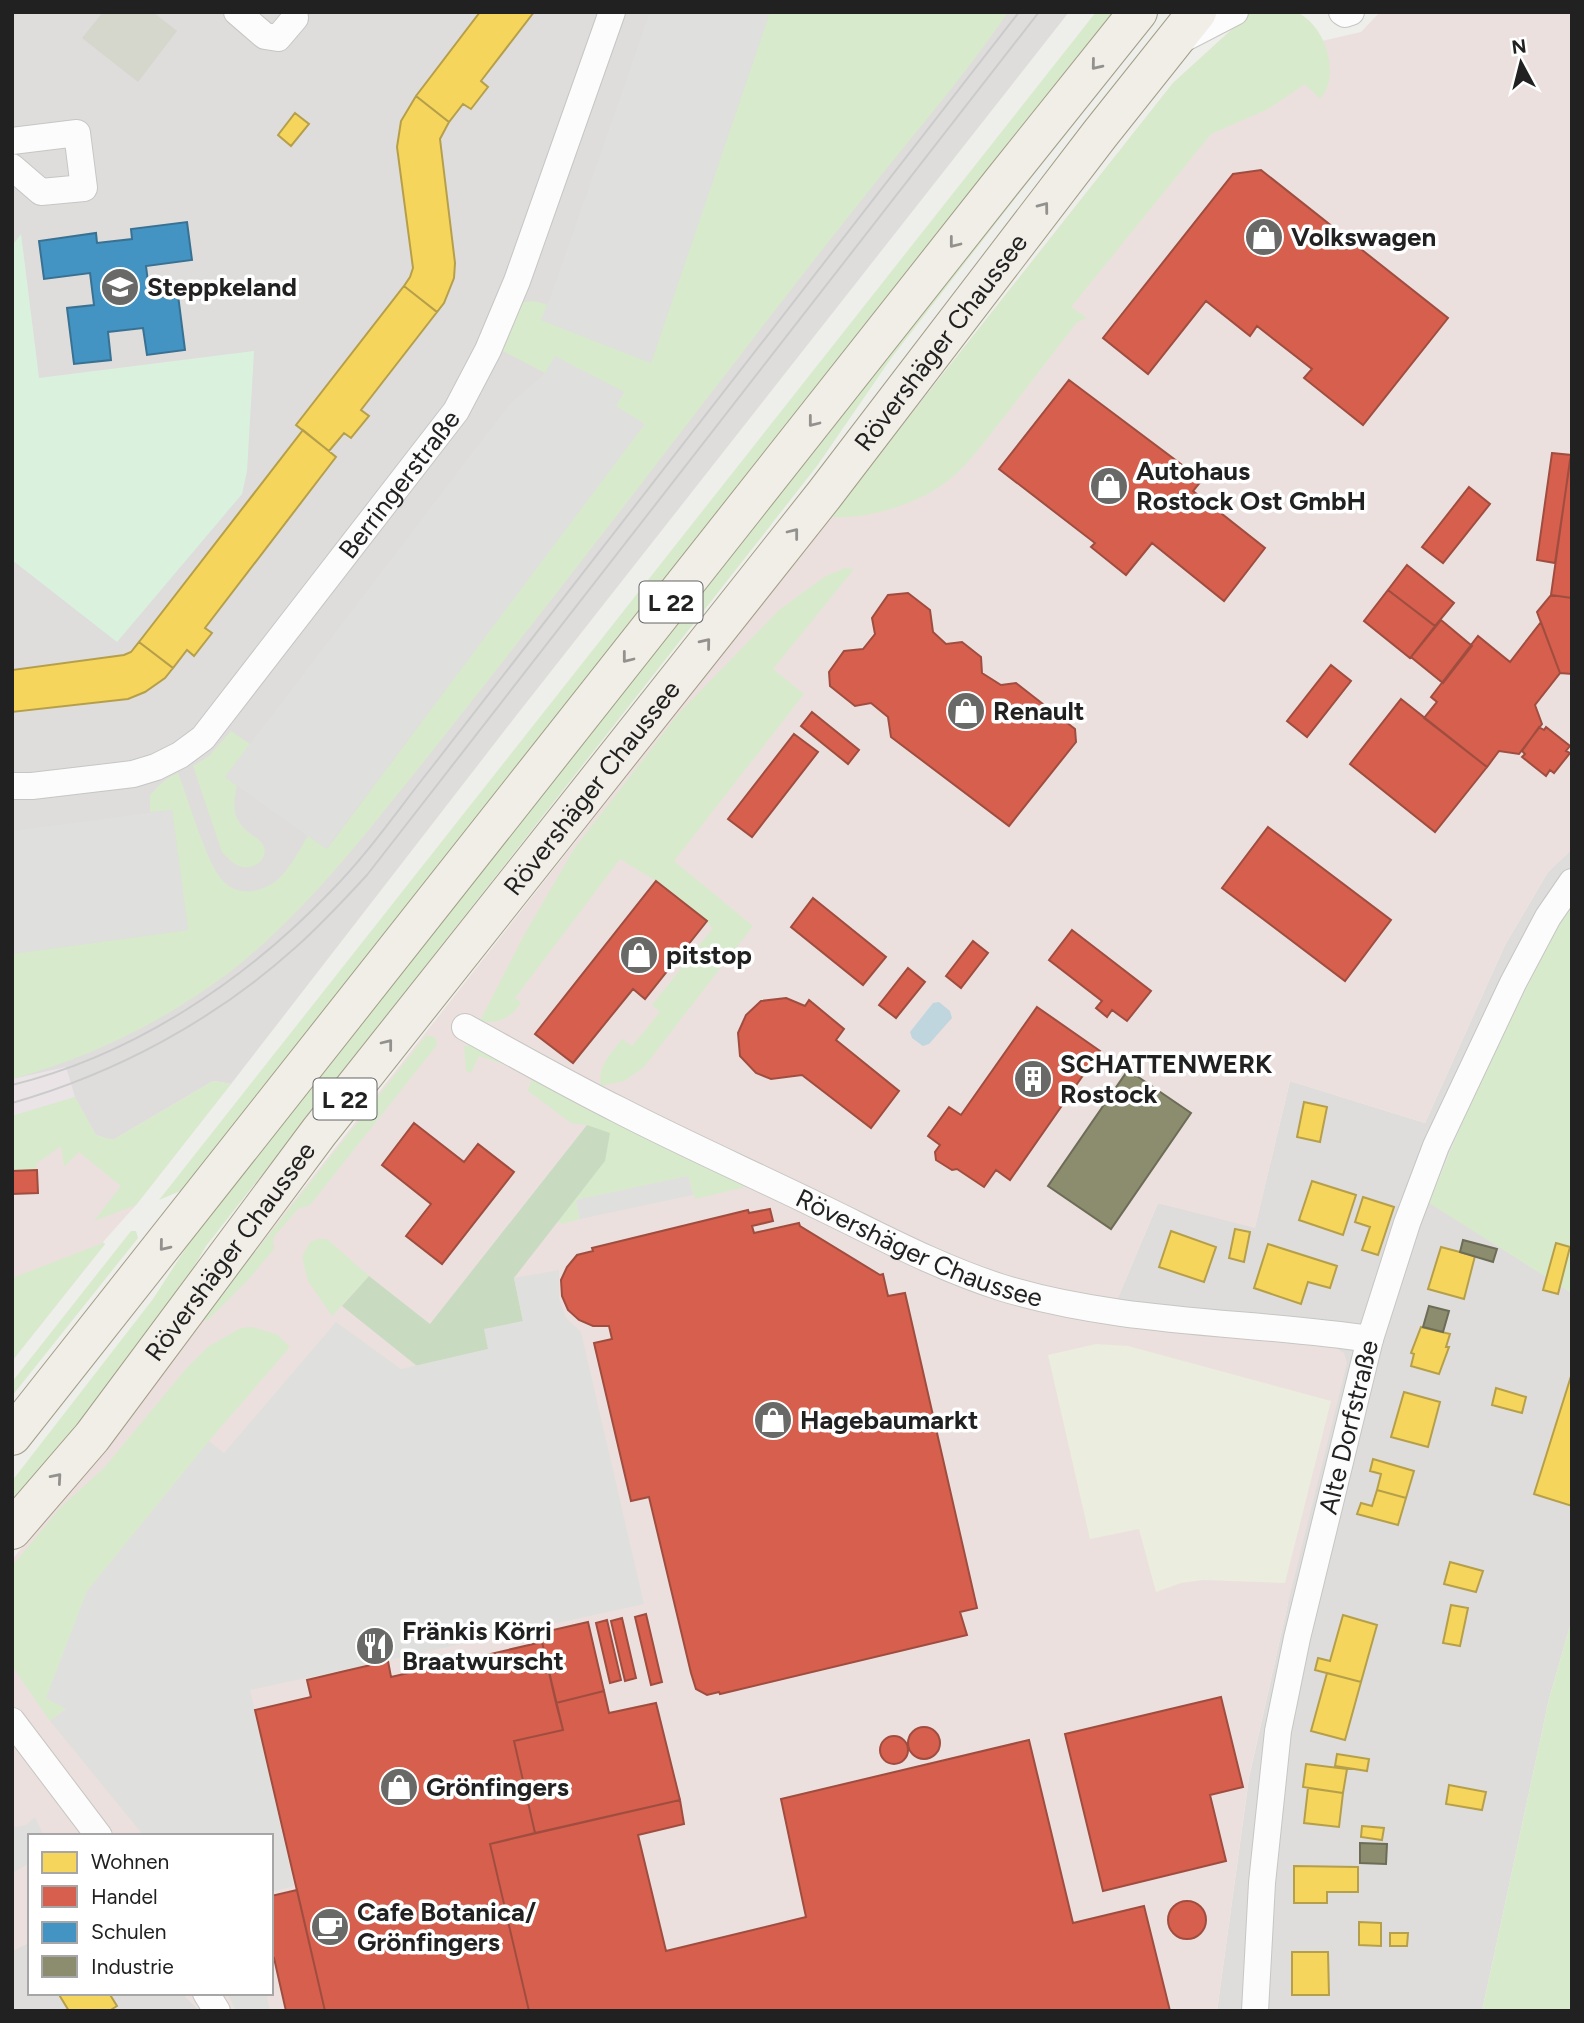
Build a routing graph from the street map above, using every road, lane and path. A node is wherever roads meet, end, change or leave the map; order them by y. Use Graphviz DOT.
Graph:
graph roads {
  1 [pos="237,12"];
  2 [pos="294,12"];
  3 [pos="612,12"];
  4 [pos="1138,12"];
  5 [pos="1197,12"];
  6 [pos="1235,12"];
  7 [pos="1342,12"];
  8 [pos="1351,12"];
  9 [pos="1170,45"];
  10 [pos="12,141"];
  11 [pos="12,167"];
  12 [pos="12,786"];
  13 [pos="1572,882"];
  14 [pos="465,1027"];
  15 [pos="1370,1339"];
  16 [pos="12,1436"];
  17 [pos="12,1530"];
  18 [pos="12,1721"];
  19 [pos="97,1834"];
  20 [pos="207,1995"];
  21 [pos="218,2011"];
  22 [pos="1255,2011"];
  1 -- 2 [label="street"];
  3 -- 12 [label="street, Berringerstraße"];
  4 -- 16 [label="main road, Rövershäger Chaussee / L 22, one-way"];
  5 -- 9 [label="main road, Rövershäger Chaussee / L 22"];
  6 -- 9 [label="street, Rövershäger Chaussee"];
  7 -- 8 [label="street"];
  17 -- 9 [label="main road, Rövershäger Chaussee / L 22, one-way"];
  10 -- 11 [label="street"];
  13 -- 15 [label="street, Alte Dorfstraße"];
  14 -- 15 [label="street, Rövershäger Chaussee"];
  15 -- 22 [label="street, Alte Dorfstraße"];
  18 -- 19 [label="street"];
  20 -- 21 [label="street"];
}
